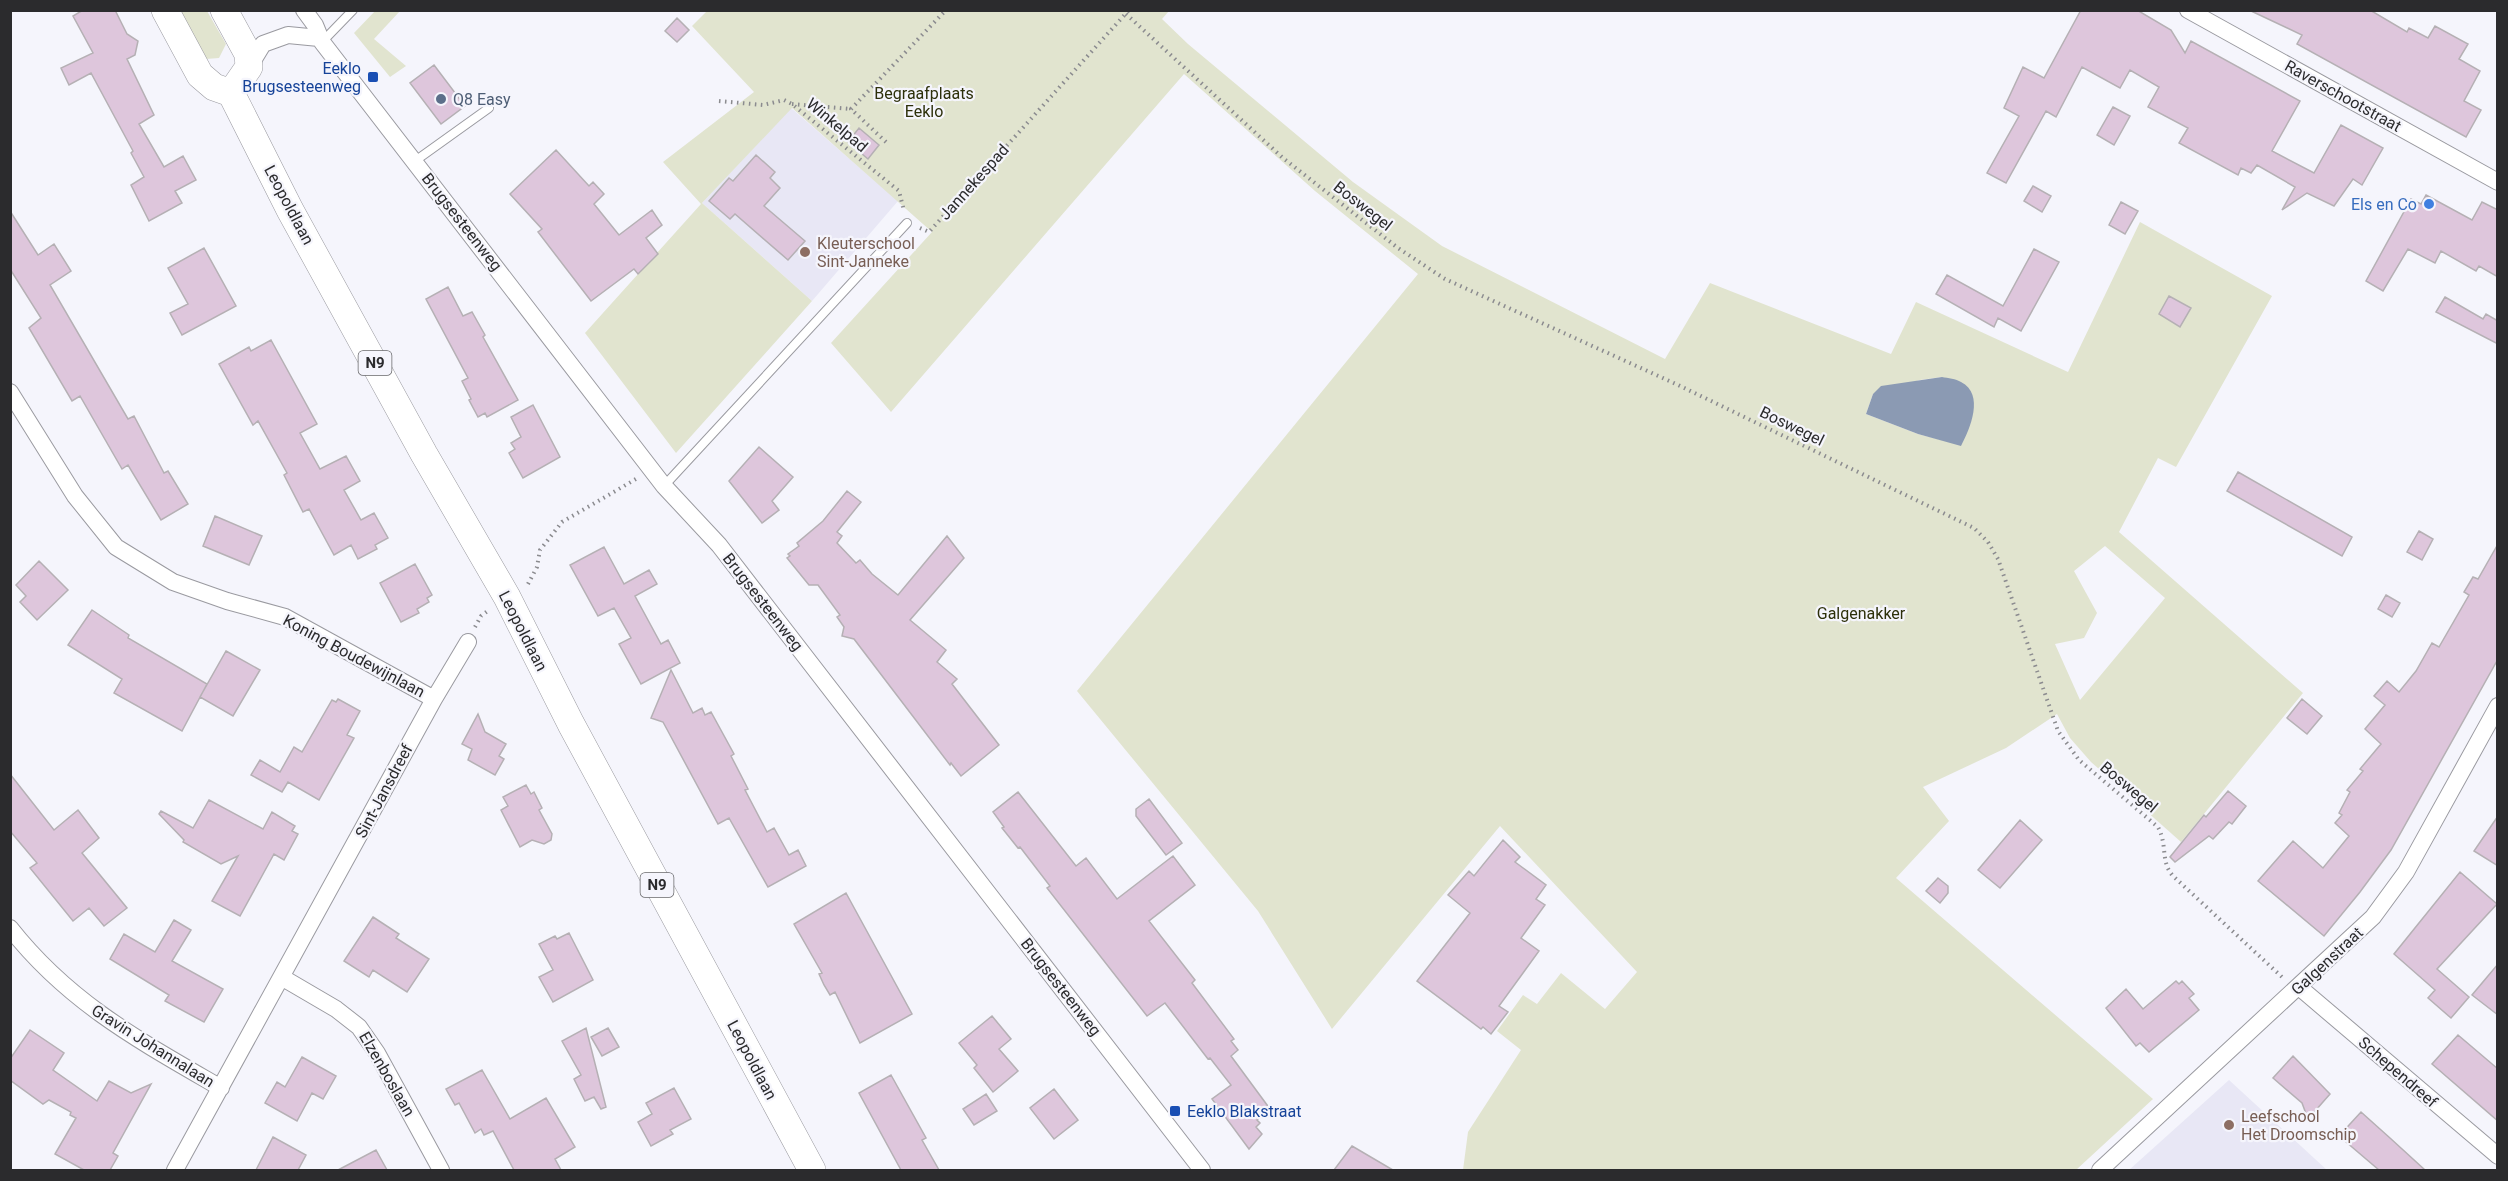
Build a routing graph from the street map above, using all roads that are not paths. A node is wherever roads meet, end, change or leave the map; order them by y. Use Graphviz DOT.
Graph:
graph roads {
  1 [pos="165,10"];
  2 [pos="225,10"];
  3 [pos="304,10"];
  4 [pos="353,10"];
  5 [pos="2188,10"];
  6 [pos="321,40"];
  7 [pos="249,67"];
  8 [pos="231,93"];
  9 [pos="489,108"];
  10 [pos="415,161"];
  11 [pos="2498,182"];
  12 [pos="908,223"];
  13 [pos="10,392"];
  14 [pos="664,486"];
  15 [pos="468,642"];
  16 [pos="434,699"];
  17 [pos="2498,706"];
  18 [pos="10,928"];
  19 [pos="283,978"];
  20 [pos="2300,987"];
  21 [pos="221,1088"];
  22 [pos="2498,1156"];
  23 [pos="175,1170"];
  24 [pos="441,1170"];
  25 [pos="812,1170"];
  26 [pos="1202,1170"];
  27 [pos="2100,1170"];
  1 -- 8 [label="main road"];
  2 -- 7 [label="main road"];
  3 -- 6 [label="street, Brugsesteenweg"];
  4 -- 6 [label="lane"];
  5 -- 11 [label="street, Raverschootstraat"];
  6 -- 7 [label="street"];
  6 -- 10 [label="street, Brugsesteenweg"];
  7 -- 8 [label="main road"];
  8 -- 25 [label="main road, Leopoldlaan / N9"];
  9 -- 10 [label="lane"];
  10 -- 14 [label="street, Brugsesteenweg"];
  12 -- 14 [label="lane"];
  13 -- 16 [label="street, Koning Boudewijnlaan"];
  14 -- 26 [label="street, Brugsesteenweg"];
  15 -- 16 [label="street, Sint-Jansdreef"];
  16 -- 19 [label="street, Sint-Jansdreef"];
  17 -- 20 [label="street, Galgenstraat"];
  18 -- 21 [label="street, Gravin Johannalaan"];
  19 -- 21 [label="street, Sint-Jansdreef"];
  19 -- 24 [label="street, Elzenboslaan"];
  20 -- 22 [label="street, Schependreef"];
  20 -- 27 [label="street, Galgenstraat"];
  21 -- 23 [label="street, Sint-Jansdreef"];
}
